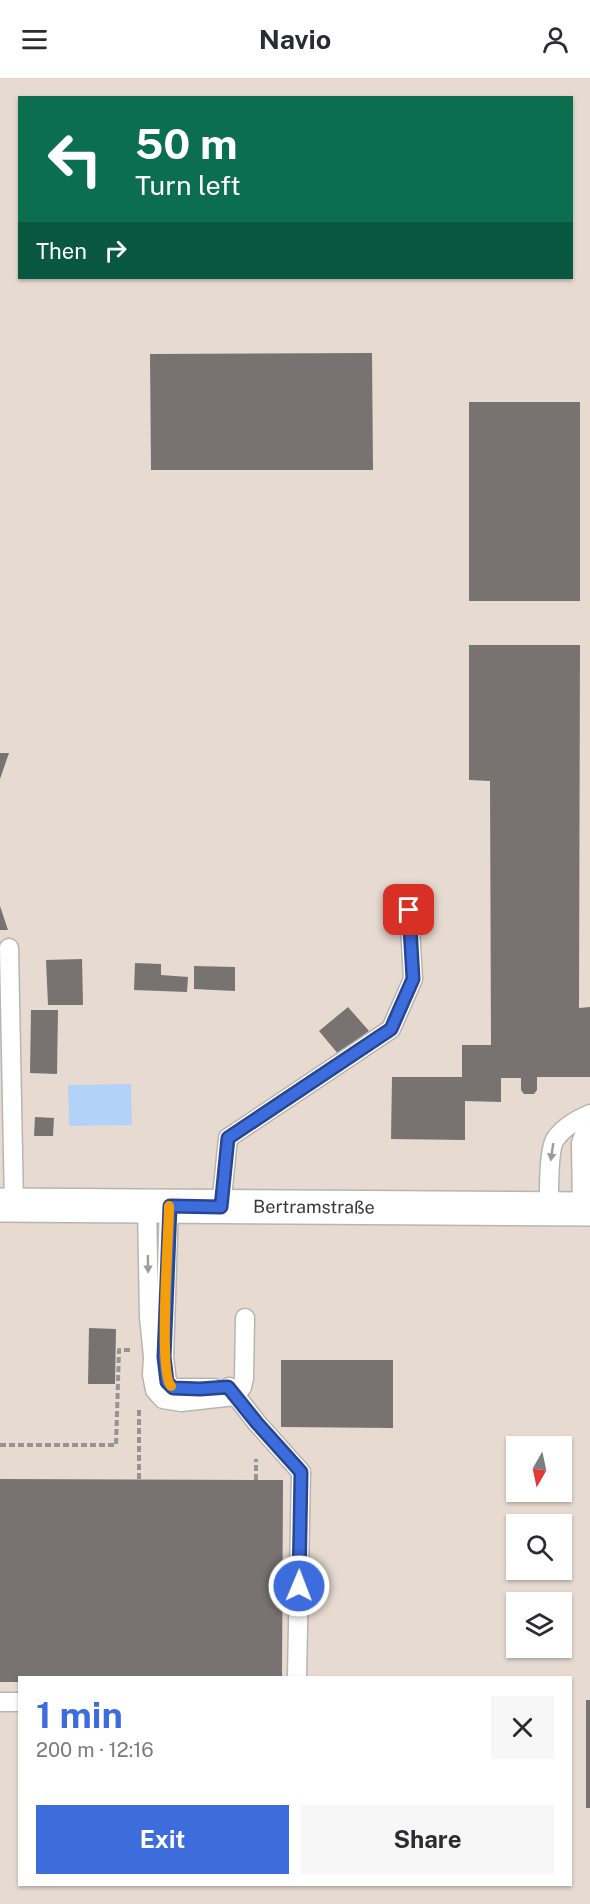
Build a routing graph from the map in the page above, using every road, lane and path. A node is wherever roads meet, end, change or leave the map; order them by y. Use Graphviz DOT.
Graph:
graph roads {
  1 [pos="409,910"];
  2 [pos="9,948"];
  3 [pos="590,1116"];
  4 [pos="7,1205"];
  5 [pos="158,1206"];
  6 [pos="221,1207"];
  7 [pos="549,1209"];
  8 [pos="586,1209"];
  9 [pos="239,1318"];
  10 [pos="140,1351"];
  11 [pos="232,1391"];
  12 [pos="0,1445"];
  13 [pos="297,1676"];
  14 [pos="0,1702"];
  15 [pos="18,1702"];
  1 -- 6 [label="lane"];
  2 -- 4 [label="lane"];
  3 -- 7 [label="lane, one-way"];
  3 -- 8 [label="lane"];
  4 -- 5 [label="street, Bertramstraße"];
  5 -- 6 [label="street, Bertramstraße"];
  5 -- 11 [label="lane"];
  6 -- 7 [label="street, Bertramstraße"];
  7 -- 8 [label="street, Bertramstraße"];
  9 -- 11 [label="lane"];
  10 -- 12 [label="path"];
  11 -- 13 [label="lane"];
  14 -- 15 [label="lane"];
}
